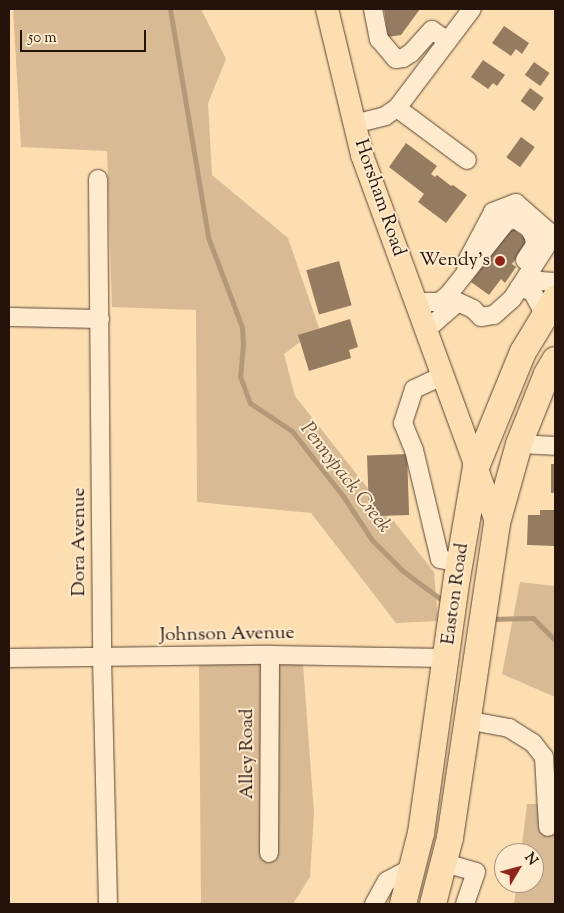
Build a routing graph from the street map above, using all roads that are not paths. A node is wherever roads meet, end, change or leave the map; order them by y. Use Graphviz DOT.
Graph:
graph roads {
  1 [pos="327,9"];
  2 [pos="373,9"];
  3 [pos="472,9"];
  4 [pos="448,41"];
  5 [pos="397,108"];
  6 [pos="354,124"];
  7 [pos="467,160"];
  8 [pos="98,179"];
  9 [pos="466,270"];
  10 [pos="523,282"];
  11 [pos="555,282"];
  12 [pos="456,285"];
  13 [pos="415,302"];
  14 [pos="466,306"];
  15 [pos="550,307"];
  16 [pos="9,318"];
  17 [pos="100,319"];
  18 [pos="425,330"];
  19 [pos="555,360"];
  20 [pos="442,376"];
  21 [pos="519,444"];
  22 [pos="555,446"];
  23 [pos="476,467"];
  24 [pos="497,523"];
  25 [pos="458,571"];
  26 [pos="270,655"];
  27 [pos="9,658"];
  28 [pos="102,658"];
  29 [pos="446,658"];
  30 [pos="466,720"];
  31 [pos="548,827"];
  32 [pos="269,853"];
  33 [pos="445,863"];
  34 [pos="413,867"];
  35 [pos="108,904"];
  36 [pos="374,904"];
  37 [pos="403,904"];
  38 [pos="433,904"];
  39 [pos="465,904"];
  1 -- 6 [label="main road, Horsham Road"];
  2 -- 4 [label="street"];
  3 -- 4 [label="street"];
  4 -- 5 [label="street"];
  5 -- 6 [label="street"];
  5 -- 7 [label="street"];
  6 -- 13 [label="main road, Horsham Road"];
  8 -- 17 [label="street, Dora Avenue"];
  9 -- 10 [label="street"];
  9 -- 12 [label="street"];
  9 -- 14 [label="street"];
  10 -- 11 [label="street"];
  10 -- 14 [label="street"];
  10 -- 15 [label="street"];
  12 -- 13 [label="street"];
  12 -- 14 [label="street"];
  13 -- 18 [label="main road, Horsham Road"];
  14 -- 18 [label="street"];
  15 -- 23 [label="highway, Easton Road"];
  16 -- 17 [label="street"];
  17 -- 28 [label="street, Dora Avenue"];
  18 -- 20 [label="main road, Horsham Road"];
  19 -- 21 [label="highway, Easton Road"];
  20 -- 23 [label="main road, Horsham Road"];
  20 -- 25 [label="street"];
  21 -- 22 [label="street"];
  21 -- 24 [label="highway, Easton Road"];
  23 -- 24 [label="main road, Horsham Road"];
  23 -- 25 [label="highway, Easton Road"];
  24 -- 30 [label="highway, Easton Road"];
  25 -- 29 [label="highway, Easton Road"];
  26 -- 28 [label="street, Johnson Avenue"];
  26 -- 29 [label="street, Johnson Avenue"];
  26 -- 32 [label="street, Alley Road"];
  27 -- 28 [label="street, Johnson Avenue"];
  28 -- 35 [label="street, Dora Avenue"];
  29 -- 34 [label="highway, Easton Road"];
  30 -- 31 [label="street"];
  30 -- 33 [label="highway, Easton Road"];
  33 -- 38 [label="highway, Easton Road"];
  33 -- 39 [label="street"];
  34 -- 36 [label="street"];
  34 -- 37 [label="highway, Easton Road"];
}
